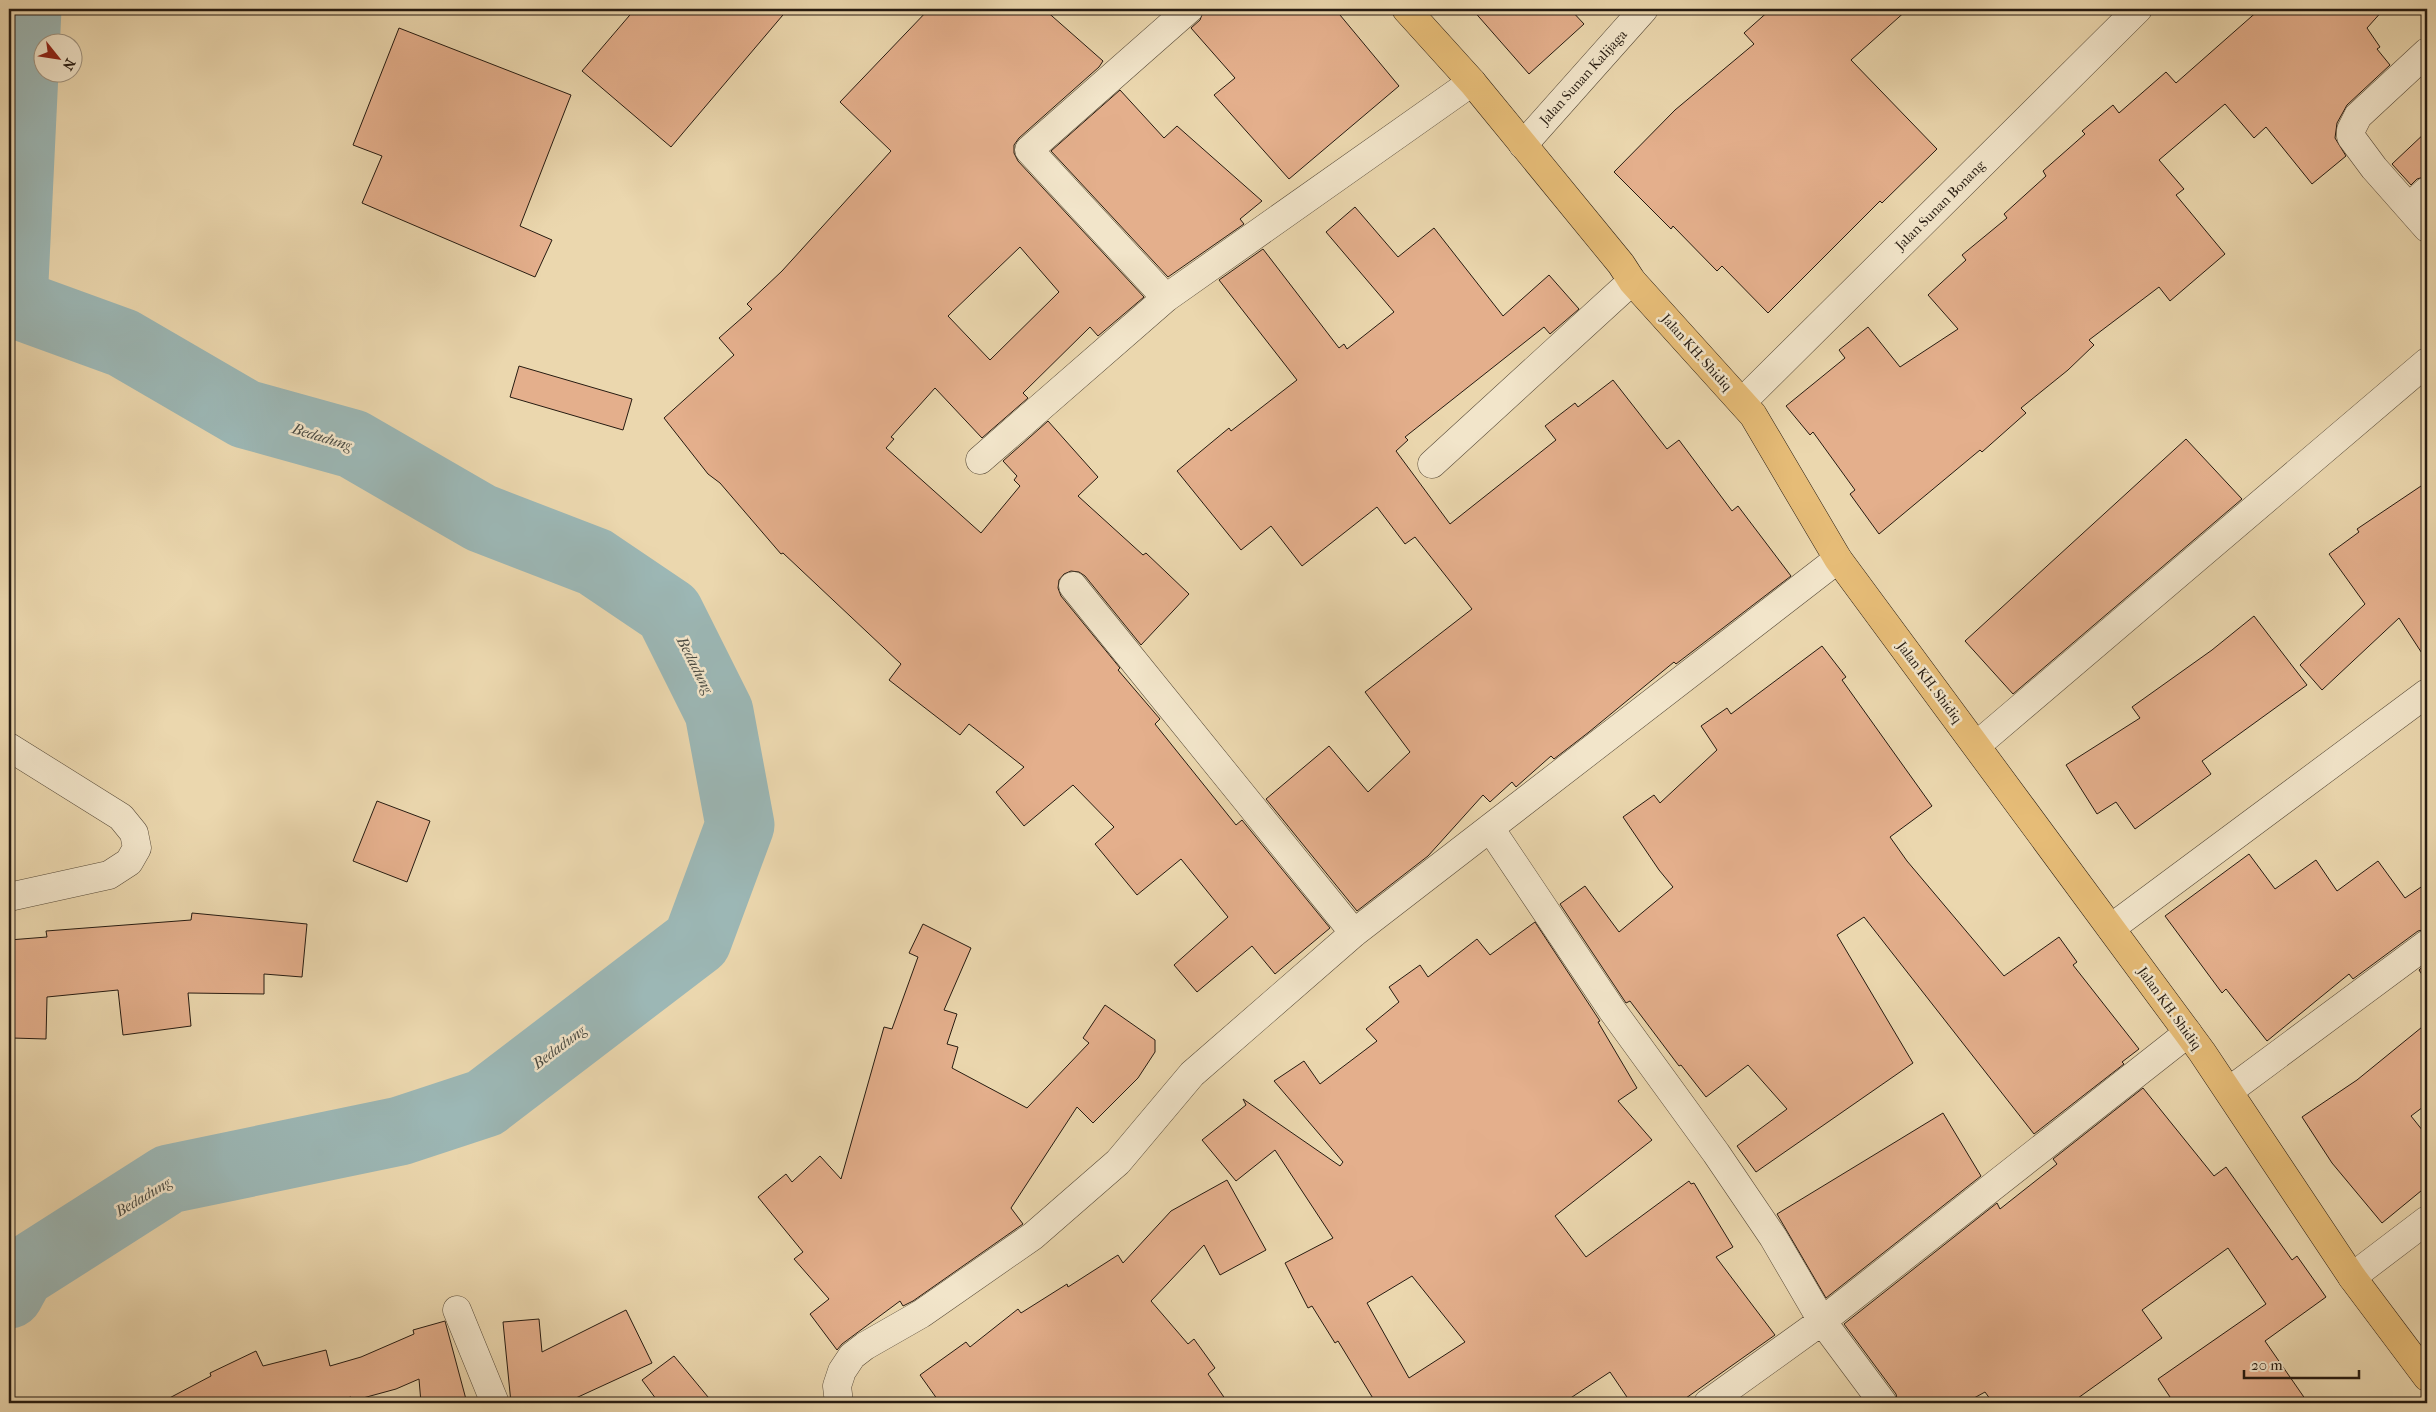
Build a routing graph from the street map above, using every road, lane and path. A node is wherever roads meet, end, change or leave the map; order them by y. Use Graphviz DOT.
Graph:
graph roads {
  1 [pos="1188,9"];
  2 [pos="1406,9"];
  3 [pos="1644,9"];
  4 [pos="2138,9"];
  5 [pos="2427,52"];
  6 [pos="1472,82"];
  7 [pos="1523,145"];
  8 [pos="2418,199"];
  9 [pos="2427,228"];
  10 [pos="1632,281"];
  11 [pos="1166,298"];
  12 [pos="2427,362"];
  13 [pos="1742,402"];
  14 [pos="980,460"];
  15 [pos="1432,464"];
  16 [pos="1838,558"];
  17 [pos="1074,586"];
  18 [pos="2427,693"];
  19 [pos="1977,745"];
  20 [pos="9,747"];
  21 [pos="1490,828"];
  22 [pos="9,897"];
  23 [pos="2111,928"];
  24 [pos="1354,933"];
  25 [pos="2427,944"];
  26 [pos="2188,1033"];
  27 [pos="2228,1091"];
  28 [pos="2427,1220"];
  29 [pos="2352,1277"];
  30 [pos="457,1310"];
  31 [pos="1822,1321"];
  32 [pos="2427,1377"];
  33 [pos="495,1403"];
  34 [pos="840,1403"];
  35 [pos="1708,1403"];
  36 [pos="1883,1403"];
  1 -- 11 [label="street"];
  2 -- 6 [label="main road, Jalan KH. Shidiq"];
  3 -- 7 [label="street, Jalan Sunan Kalijaga"];
  4 -- 13 [label="street, Jalan Sunan Bonang"];
  5 -- 8 [label="street"];
  6 -- 7 [label="main road, Jalan KH. Shidiq"];
  6 -- 11 [label="street"];
  7 -- 10 [label="main road, Jalan KH. Shidiq"];
  8 -- 9 [label="street"];
  10 -- 13 [label="main road, Jalan KH. Shidiq"];
  10 -- 15 [label="street"];
  11 -- 14 [label="street"];
  12 -- 19 [label="street"];
  13 -- 16 [label="main road, Jalan KH. Shidiq"];
  16 -- 19 [label="main road, Jalan KH. Shidiq"];
  16 -- 21 [label="street"];
  17 -- 24 [label="street"];
  18 -- 23 [label="street"];
  19 -- 23 [label="main road, Jalan KH. Shidiq"];
  20 -- 22 [label="street"];
  21 -- 24 [label="street"];
  21 -- 31 [label="street"];
  23 -- 26 [label="main road, Jalan KH. Shidiq"];
  24 -- 34 [label="street"];
  25 -- 27 [label="street"];
  26 -- 27 [label="main road, Jalan KH. Shidiq"];
  26 -- 31 [label="street"];
  27 -- 29 [label="main road, Jalan KH. Shidiq"];
  28 -- 29 [label="street"];
  29 -- 32 [label="main road, Jalan KH. Shidiq"];
  30 -- 33 [label="street"];
  31 -- 35 [label="street"];
  31 -- 36 [label="street"];
}
